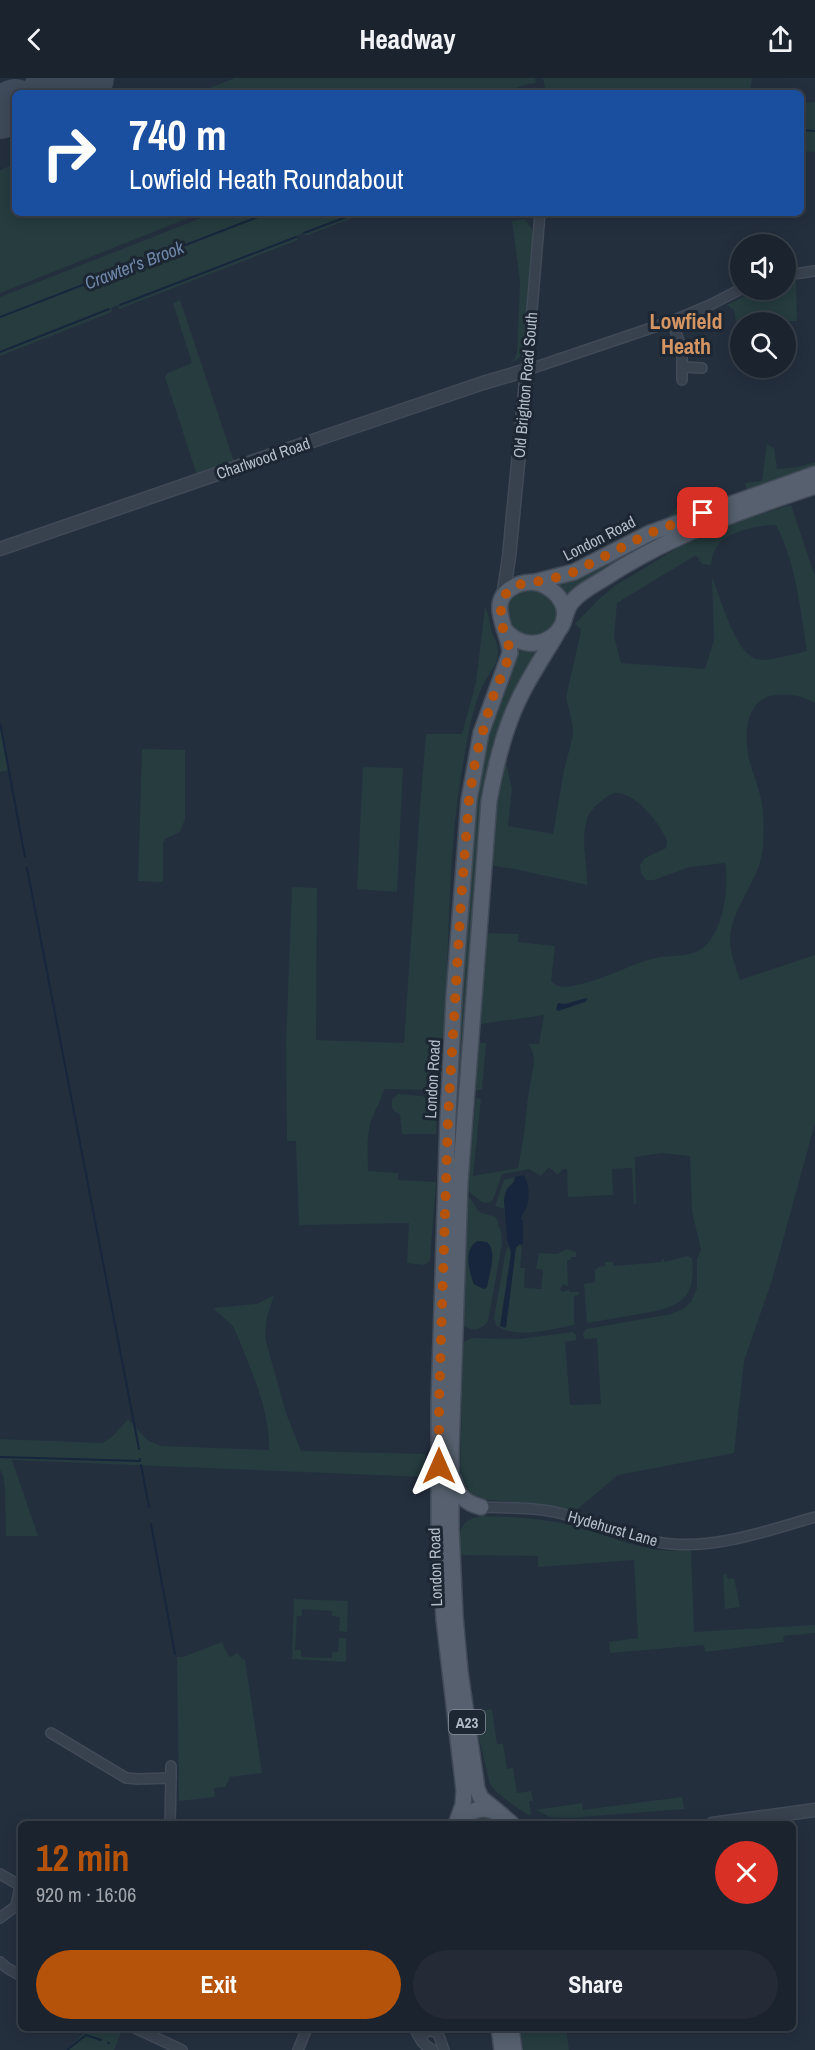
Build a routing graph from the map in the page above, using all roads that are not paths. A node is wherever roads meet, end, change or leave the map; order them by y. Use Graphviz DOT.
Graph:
graph roads {
  1 [pos="540,216"];
  2 [pos="815,271"];
  3 [pos="796,274"];
  4 [pos="730,295"];
  5 [pos="672,321"];
  6 [pos="683,367"];
  7 [pos="702,368"];
  8 [pos="527,370"];
  9 [pos="682,380"];
  10 [pos="815,474"];
  11 [pos="815,486"];
  12 [pos="0,549"];
  13 [pos="509,557"];
  14 [pos="534,582"];
  15 [pos="502,601"];
  16 [pos="564,621"];
  17 [pos="504,628"];
  18 [pos="556,635"];
  19 [pos="451,1453"];
  20 [pos="481,1507"];
  21 [pos="815,1517"];
  22 [pos="451,1529"];
  23 [pos="51,1733"];
  24 [pos="171,1766"];
  25 [pos="171,1778"];
  26 [pos="815,1810"];
  27 [pos="170,1821"];
  28 [pos="458,1821"];
  29 [pos="461,1821"];
  30 [pos="509,1821"];
  31 [pos="734,1821"];
  32 [pos="0,1874"];
  33 [pos="18,1884"];
  34 [pos="18,1898"];
  35 [pos="0,1918"];
  36 [pos="0,1962"];
  37 [pos="18,1974"];
  38 [pos="141,2031"];
  39 [pos="306,2031"];
  40 [pos="416,2031"];
  41 [pos="427,2031"];
  42 [pos="434,2031"];
  43 [pos="499,2031"];
  44 [pos="511,2031"];
  45 [pos="440,2037"];
  46 [pos="428,2046"];
  47 [pos="182,2050"];
  48 [pos="298,2050"];
  49 [pos="444,2050"];
  50 [pos="502,2050"];
  51 [pos="514,2050"];
  1 -- 8 [label="street, Old Brighton Road South"];
  2 -- 3 [label="street"];
  4 -- 5 [label="street"];
  5 -- 6 [label="street"];
  5 -- 8 [label="street"];
  6 -- 7 [label="street"];
  6 -- 9 [label="street"];
  8 -- 12 [label="street, Charlwood Road"];
  8 -- 13 [label="street, Old Brighton Road South"];
  10 -- 14 [label="main road, London Road"];
  11 -- 16 [label="main road"];
  13 -- 14 [label="street"];
  13 -- 15 [label="street, Old Brighton Road South"];
  14 -- 15 [label="main road"];
  14 -- 16 [label="main road"];
  15 -- 17 [label="main road"];
  16 -- 18 [label="main road"];
  17 -- 18 [label="main road"];
  17 -- 28 [label="main road, London Road / A23"];
  18 -- 19 [label="main road, London Road / A23"];
  19 -- 20 [label="main road"];
  19 -- 22 [label="main road, London Road / A23"];
  20 -- 21 [label="street, Hydehurst Lane"];
  20 -- 22 [label="main road"];
  22 -- 30 [label="main road, London Road / A23"];
  23 -- 25 [label="street"];
  24 -- 25 [label="street"];
  25 -- 27 [label="street"];
  26 -- 31 [label="street"];
  29 -- 30 [label="main road"];
  32 -- 33 [label="street"];
  34 -- 35 [label="street"];
  36 -- 37 [label="street"];
  38 -- 47 [label="street"];
  39 -- 48 [label="street"];
  40 -- 46 [label="street"];
  41 -- 46 [label="street"];
  42 -- 45 [label="street"];
  43 -- 50 [label="main road"];
  44 -- 51 [label="main road"];
  45 -- 46 [label="street"];
  45 -- 49 [label="street"];
}
